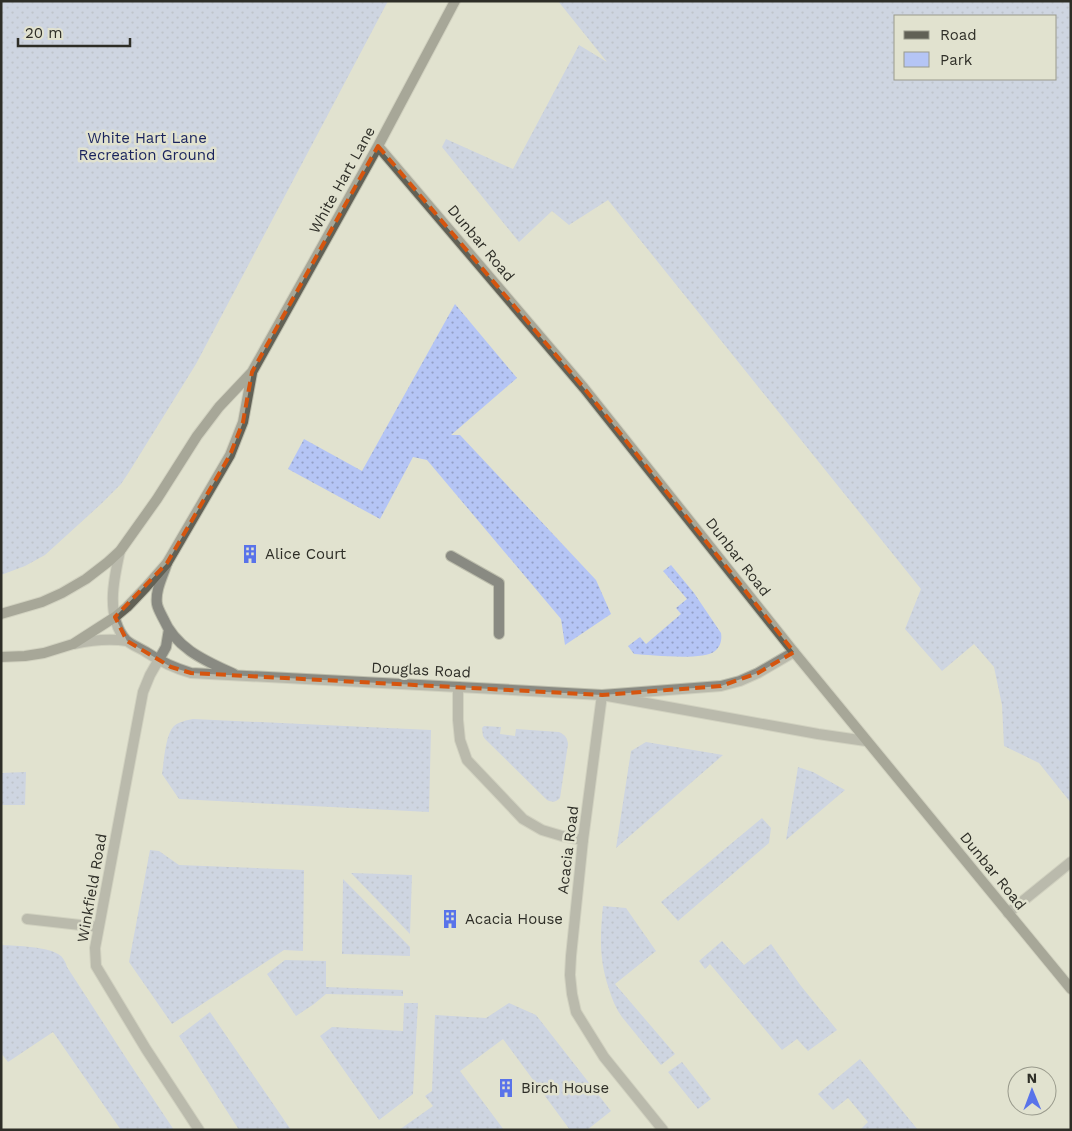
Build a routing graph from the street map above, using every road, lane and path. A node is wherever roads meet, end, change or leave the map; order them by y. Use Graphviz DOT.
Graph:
graph roads {
  1 [pos="455,1"];
  2 [pos="378,146"];
  3 [pos="252,372"];
  4 [pos="120,550"];
  5 [pos="451,556"];
  6 [pos="168,563"];
  7 [pos="1,614"];
  8 [pos="115,617"];
  9 [pos="169,630"];
  10 [pos="499,634"];
  11 [pos="127,641"];
  12 [pos="73,644"];
  13 [pos="794,652"];
  14 [pos="1,656"];
  15 [pos="159,660"];
  16 [pos="239,676"];
  17 [pos="458,687"];
  18 [pos="602,696"];
  19 [pos="866,741"];
  20 [pos="583,840"];
  21 [pos="1071,862"];
  22 [pos="1008,913"];
  23 [pos="27,919"];
  24 [pos="98,927"];
  25 [pos="1071,989"];
  26 [pos="198,1130"];
  27 [pos="662,1130"];
  1 -- 2 [label="street, White Hart Lane"];
  2 -- 3 [label="street, White Hart Lane"];
  2 -- 13 [label="street, Dunbar Road"];
  3 -- 4 [label="street, White Hart Lane"];
  3 -- 6 [label="street, White Hart Lane"];
  4 -- 7 [label="street, White Hart Lane"];
  4 -- 8 [label="street"];
  5 -- 10 [label="street"];
  6 -- 8 [label="street, White Hart Lane"];
  6 -- 9 [label="street, Douglas Road"];
  8 -- 11 [label="street"];
  8 -- 12 [label="street, White Hart Lane"];
  9 -- 15 [label="street, Winkfield Road"];
  9 -- 16 [label="street, Douglas Road"];
  11 -- 12 [label="street"];
  11 -- 15 [label="street, Douglas Road"];
  12 -- 14 [label="street, White Hart Lane"];
  13 -- 18 [label="street, Douglas Road"];
  13 -- 19 [label="street, Dunbar Road"];
  15 -- 16 [label="street, Douglas Road"];
  15 -- 24 [label="street, Winkfield Road"];
  16 -- 17 [label="street, Douglas Road"];
  17 -- 18 [label="street, Douglas Road"];
  17 -- 20 [label="street"];
  18 -- 19 [label="street, Douglas Road"];
  18 -- 20 [label="street, Acacia Road"];
  19 -- 22 [label="street, Dunbar Road"];
  20 -- 27 [label="street, Acacia Road"];
  21 -- 22 [label="street"];
  22 -- 25 [label="street, Dunbar Road"];
  23 -- 24 [label="street"];
  24 -- 26 [label="street, Winkfield Road"];
}
